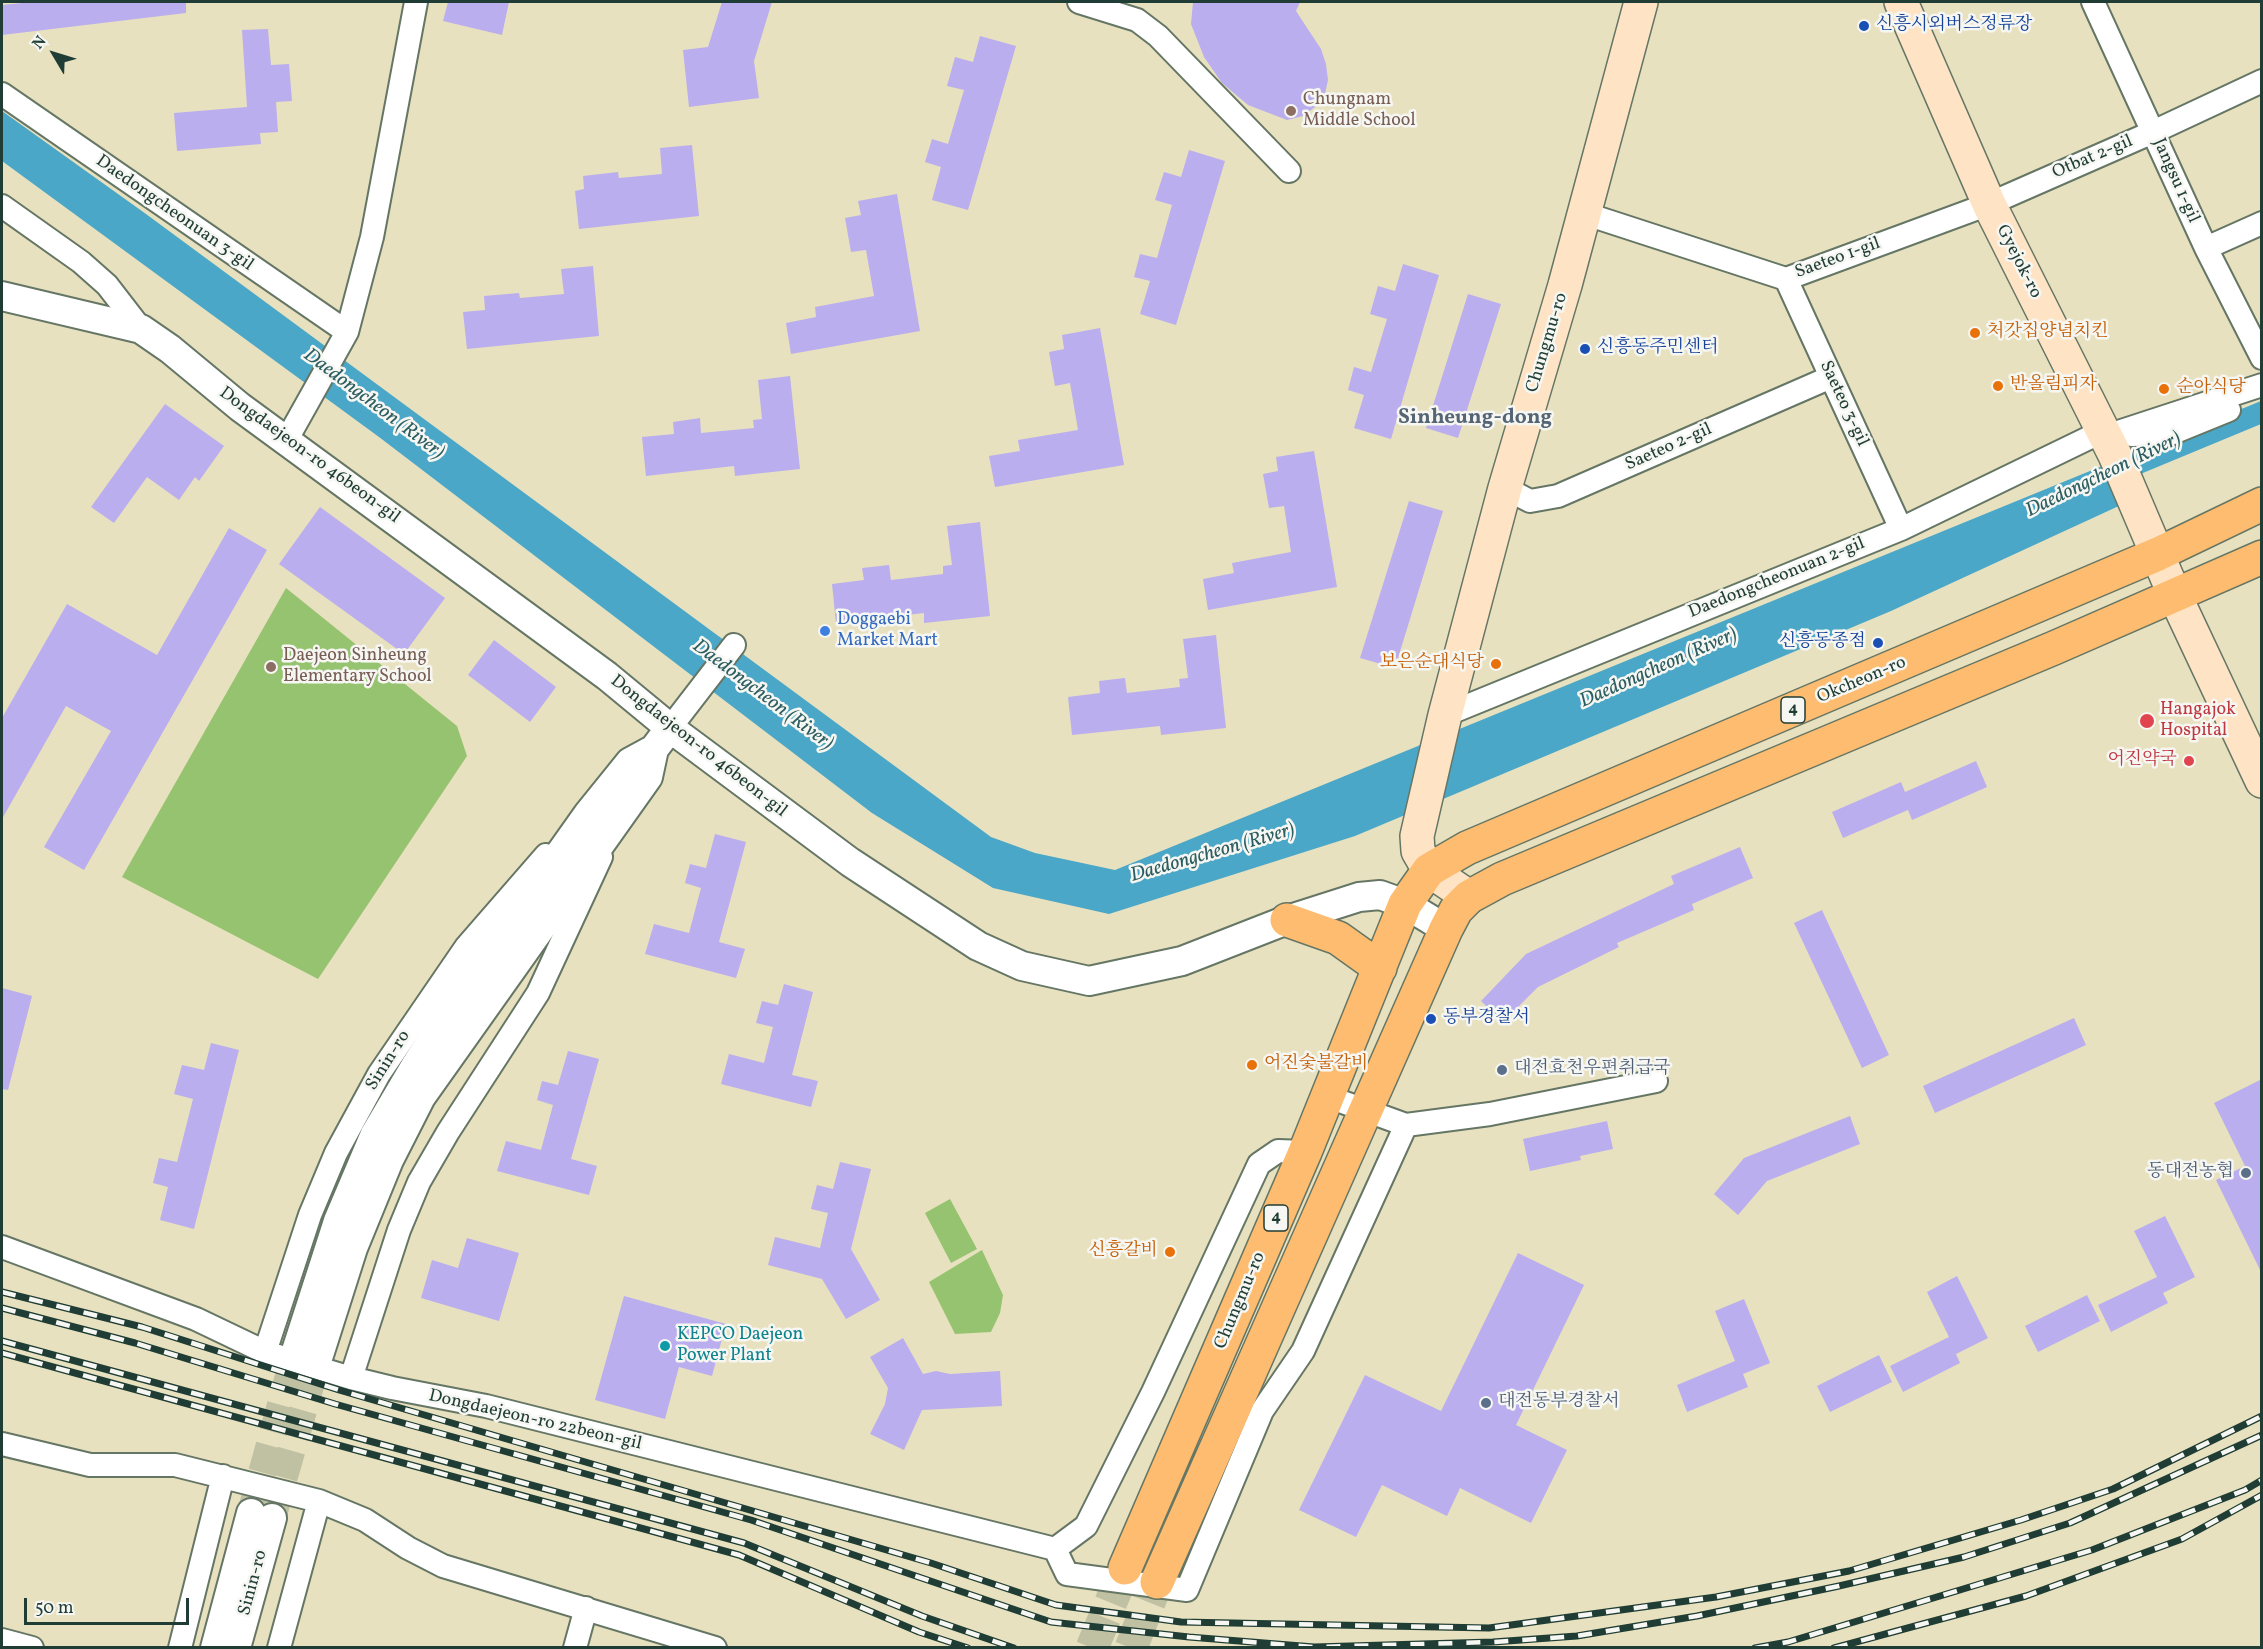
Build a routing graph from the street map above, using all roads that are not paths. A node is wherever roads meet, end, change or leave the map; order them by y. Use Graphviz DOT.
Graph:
graph roads {
  1 [pos="416,2"];
  2 [pos="1079,2"];
  3 [pos="1641,2"];
  4 [pos="1901,2"];
  5 [pos="2093,2"];
  6 [pos="2262,81"];
  7 [pos="2,94"];
  8 [pos="2153,132"];
  9 [pos="1289,171"];
  10 [pos="1989,204"];
  11 [pos="2,206"];
  12 [pos="1583,213"];
  13 [pos="2262,224"];
  14 [pos="2206,248"];
  15 [pos="1786,279"];
  16 [pos="2,296"];
  17 [pos="141,329"];
  18 [pos="344,338"];
  19 [pos="2262,358"];
  20 [pos="1831,377"];
  21 [pos="2262,385"];
  22 [pos="2262,397"];
  23 [pos="292,429"];
  24 [pos="2108,441"];
  25 [pos="1505,488"];
  26 [pos="2262,504"];
  27 [pos="1901,529"];
  28 [pos="2158,554"];
  29 [pos="2262,558"];
  30 [pos="2175,596"];
  31 [pos="734,645"];
  32 [pos="1445,715"];
  33 [pos="669,730"];
  34 [pos="2262,781"];
  35 [pos="601,819"];
  36 [pos="1429,870"];
  37 [pos="1469,897"];
  38 [pos="1405,904"];
  39 [pos="1287,920"];
  40 [pos="1446,929"];
  41 [pos="1380,968"];
  42 [pos="1656,1080"];
  43 [pos="1326,1096"];
  44 [pos="1367,1112"];
  45 [pos="1406,1125"];
  46 [pos="1305,1152"];
  47 [pos="2,1247"];
  48 [pos="265,1352"];
  49 [pos="307,1353"];
  50 [pos="351,1378"];
  51 [pos="2,1444"];
  52 [pos="223,1476"];
  53 [pos="319,1502"];
  54 [pos="1056,1550"];
  55 [pos="1125,1568"];
  56 [pos="1157,1582"];
  57 [pos="586,1608"];
  58 [pos="2,1640"];
  59 [pos="32,1647"];
  60 [pos="180,1647"];
  61 [pos="215,1647"];
  62 [pos="236,1647"];
  63 [pos="279,1647"];
  64 [pos="575,1647"];
  65 [pos="715,1647"];
  1 -- 18 [label="street"];
  2 -- 9 [label="street"];
  3 -- 12 [label="main road, Chungmu-ro"];
  4 -- 10 [label="main road, Gyejok-ro"];
  5 -- 8 [label="street, Jangsu 1-gil"];
  6 -- 8 [label="street, Otbat 2-gil"];
  7 -- 18 [label="street, Daedongcheonuan 3-gil"];
  8 -- 10 [label="street, Otbat 2-gil"];
  8 -- 14 [label="street, Jangsu 1-gil"];
  10 -- 15 [label="street, Saeteo 1-gil"];
  10 -- 24 [label="main road, Gyejok-ro"];
  11 -- 17 [label="street"];
  12 -- 15 [label="street, Saeteo 1-gil"];
  12 -- 25 [label="main road, Chungmu-ro"];
  13 -- 14 [label="street"];
  14 -- 19 [label="street, Jangsu 1-gil"];
  15 -- 20 [label="street, Saeteo 3-gil"];
  16 -- 17 [label="street, Dongdaejeon-ro 46beon-gil"];
  17 -- 23 [label="street, Dongdaejeon-ro 46beon-gil"];
  18 -- 23 [label="street"];
  20 -- 25 [label="street, Saeteo 2-gil"];
  20 -- 27 [label="street, Saeteo 3-gil"];
  21 -- 24 [label="street, Daedongcheonuan 2-gil"];
  22 -- 24 [label="street"];
  23 -- 33 [label="street, Dongdaejeon-ro 46beon-gil"];
  24 -- 27 [label="street, Daedongcheonuan 2-gil"];
  24 -- 28 [label="main road, Gyejok-ro"];
  25 -- 32 [label="main road, Chungmu-ro"];
  26 -- 28 [label="main road, Okcheon-ro / 4"];
  27 -- 32 [label="street, Daedongcheonuan 2-gil"];
  28 -- 30 [label="main road, Gyejok-ro"];
  28 -- 36 [label="main road, Okcheon-ro / 4"];
  29 -- 30 [label="main road"];
  30 -- 34 [label="main road, Gyejok-ro"];
  30 -- 37 [label="main road"];
  31 -- 33 [label="street"];
  32 -- 36 [label="main road, Chungmu-ro"];
  33 -- 35 [label="street, Sinin-ro"];
  33 -- 39 [label="street, Dongdaejeon-ro 46beon-gil"];
  35 -- 48 [label="street, Sinin-ro"];
  35 -- 49 [label="street, Sinin-ro"];
  35 -- 50 [label="street, Sinin-ro"];
  36 -- 37 [label="main road"];
  36 -- 38 [label="main road, Chungmu-ro / 4"];
  37 -- 40 [label="main road, Chungmu-ro / 4"];
  38 -- 39 [label="street, Dongdaejeon-ro 46beon-gil"];
  38 -- 40 [label="street, Dongdaejeon-ro 46beon-gil"];
  38 -- 41 [label="main road, Chungmu-ro / 4"];
  39 -- 41 [label="main road"];
  40 -- 44 [label="main road, Chungmu-ro / 4"];
  41 -- 43 [label="main road, Chungmu-ro / 4"];
  42 -- 45 [label="street"];
  43 -- 44 [label="street"];
  43 -- 46 [label="main road, Chungmu-ro / 4"];
  44 -- 45 [label="street"];
  44 -- 56 [label="main road, Chungmu-ro / 4"];
  45 -- 54 [label="street"];
  46 -- 54 [label="street"];
  46 -- 55 [label="main road, Chungmu-ro / 4"];
  47 -- 48 [label="street, Dongdaejeon-ro 22beon-gil"];
  48 -- 50 [label="street, Dongdaejeon-ro 22beon-gil"];
  50 -- 54 [label="street, Dongdaejeon-ro 22beon-gil"];
  51 -- 52 [label="street"];
  52 -- 53 [label="street"];
  52 -- 60 [label="street"];
  53 -- 57 [label="street"];
  53 -- 63 [label="street"];
  57 -- 64 [label="street"];
  57 -- 65 [label="street"];
  58 -- 59 [label="street"];
  61 -- 62 [label="street, Sinin-ro"];
}
